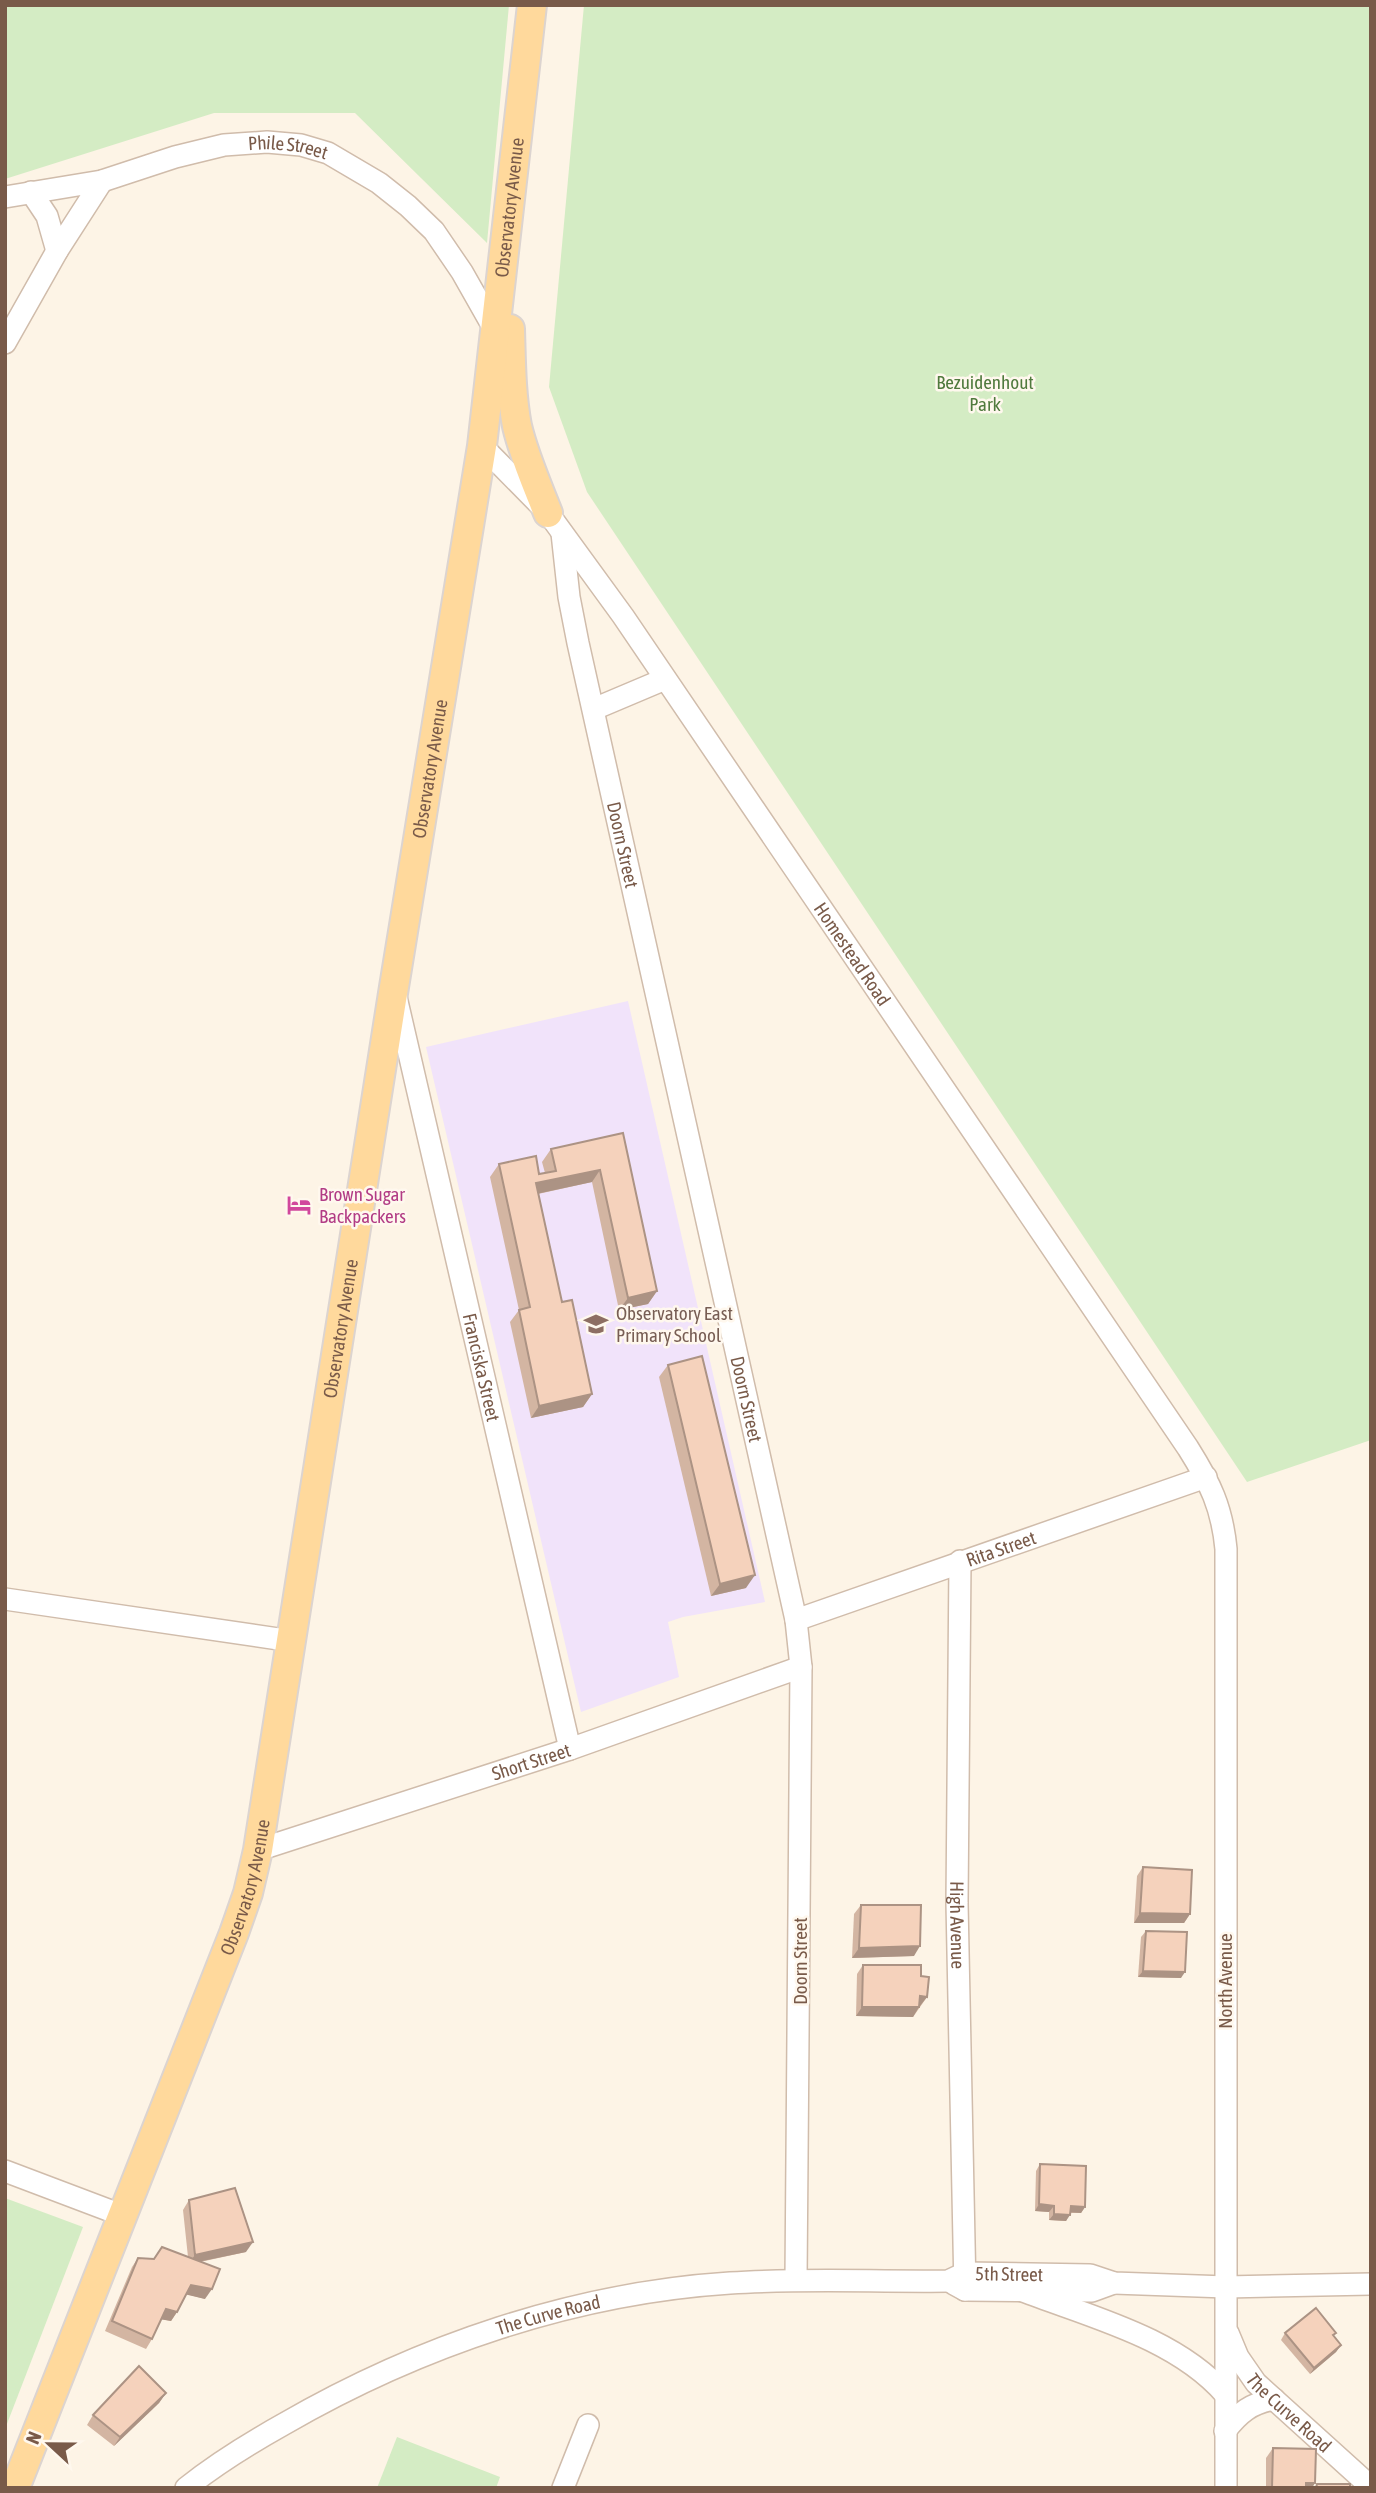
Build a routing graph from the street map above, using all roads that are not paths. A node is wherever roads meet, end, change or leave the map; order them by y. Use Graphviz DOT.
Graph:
graph roads {
  1 [pos="532,5"];
  2 [pos="102,181"];
  3 [pos="31,192"];
  4 [pos="5,197"];
  5 [pos="57,251"];
  6 [pos="504,263"];
  7 [pos="496,332"];
  8 [pos="5,342"];
  9 [pos="482,446"];
  10 [pos="555,523"];
  11 [pos="665,679"];
  12 [pos="594,709"];
  13 [pos="394,987"];
  14 [pos="1206,1477"];
  15 [pos="960,1561"];
  16 [pos="5,1599"];
  17 [pos="796,1620"];
  18 [pos="292,1641"];
  19 [pos="801,1667"];
  20 [pos="570,1749"];
  21 [pos="258,1850"];
  22 [pos="5,2171"];
  23 [pos="124,2216"];
  24 [pos="796,2280"];
  25 [pos="960,2281"];
  26 [pos="1114,2283"];
  27 [pos="1371,2284"];
  28 [pos="1226,2287"];
  29 [pos="1023,2291"];
  30 [pos="1225,2324"];
  31 [pos="1225,2394"];
  32 [pos="1274,2399"];
  33 [pos="588,2425"];
  34 [pos="1225,2431"];
  35 [pos="1371,2487"];
  36 [pos="15,2488"];
  37 [pos="186,2488"];
  38 [pos="564,2488"];
  39 [pos="1226,2488"];
  1 -- 6 [label="main road, Observatory Avenue"];
  2 -- 3 [label="street, Phile Street"];
  2 -- 5 [label="street"];
  2 -- 7 [label="street, Phile Street"];
  3 -- 4 [label="street, Phile Street"];
  3 -- 5 [label="street"];
  5 -- 8 [label="street"];
  6 -- 7 [label="main road, Observatory Avenue"];
  6 -- 10 [label="main road"];
  7 -- 9 [label="main road, Observatory Avenue"];
  9 -- 10 [label="street, Homestead Road"];
  9 -- 13 [label="main road, Observatory Avenue"];
  10 -- 11 [label="street, Homestead Road"];
  10 -- 12 [label="street, Doorn Street"];
  11 -- 12 [label="street"];
  11 -- 14 [label="street, Homestead Road"];
  12 -- 17 [label="street, Doorn Street"];
  13 -- 18 [label="main road, Observatory Avenue"];
  13 -- 20 [label="street, Franciska Street"];
  14 -- 15 [label="street, Rita Street"];
  14 -- 28 [label="street, North Avenue"];
  15 -- 17 [label="street, Rita Street"];
  15 -- 25 [label="street, High Avenue"];
  16 -- 18 [label="street"];
  17 -- 19 [label="street, Doorn Street"];
  18 -- 21 [label="main road, Observatory Avenue"];
  19 -- 20 [label="street, Short Street"];
  19 -- 24 [label="street, Doorn Street"];
  20 -- 21 [label="street, Short Street"];
  21 -- 23 [label="main road, Observatory Avenue"];
  22 -- 23 [label="street"];
  23 -- 36 [label="main road, Observatory Avenue"];
  24 -- 25 [label="street, The Curve Road"];
  24 -- 37 [label="street, The Curve Road"];
  25 -- 26 [label="street, 5th Street"];
  25 -- 29 [label="street, 5th Street"];
  26 -- 28 [label="street, 5th Street"];
  26 -- 29 [label="street, 5th Street"];
  27 -- 28 [label="street, 5th Street"];
  28 -- 30 [label="street, North Avenue"];
  29 -- 31 [label="street"];
  30 -- 31 [label="street, North Avenue"];
  30 -- 32 [label="street, The Curve Road"];
  31 -- 34 [label="street, North Avenue"];
  32 -- 34 [label="street"];
  32 -- 35 [label="street, The Curve Road"];
  33 -- 38 [label="street"];
  34 -- 39 [label="street, North Avenue"];
}
